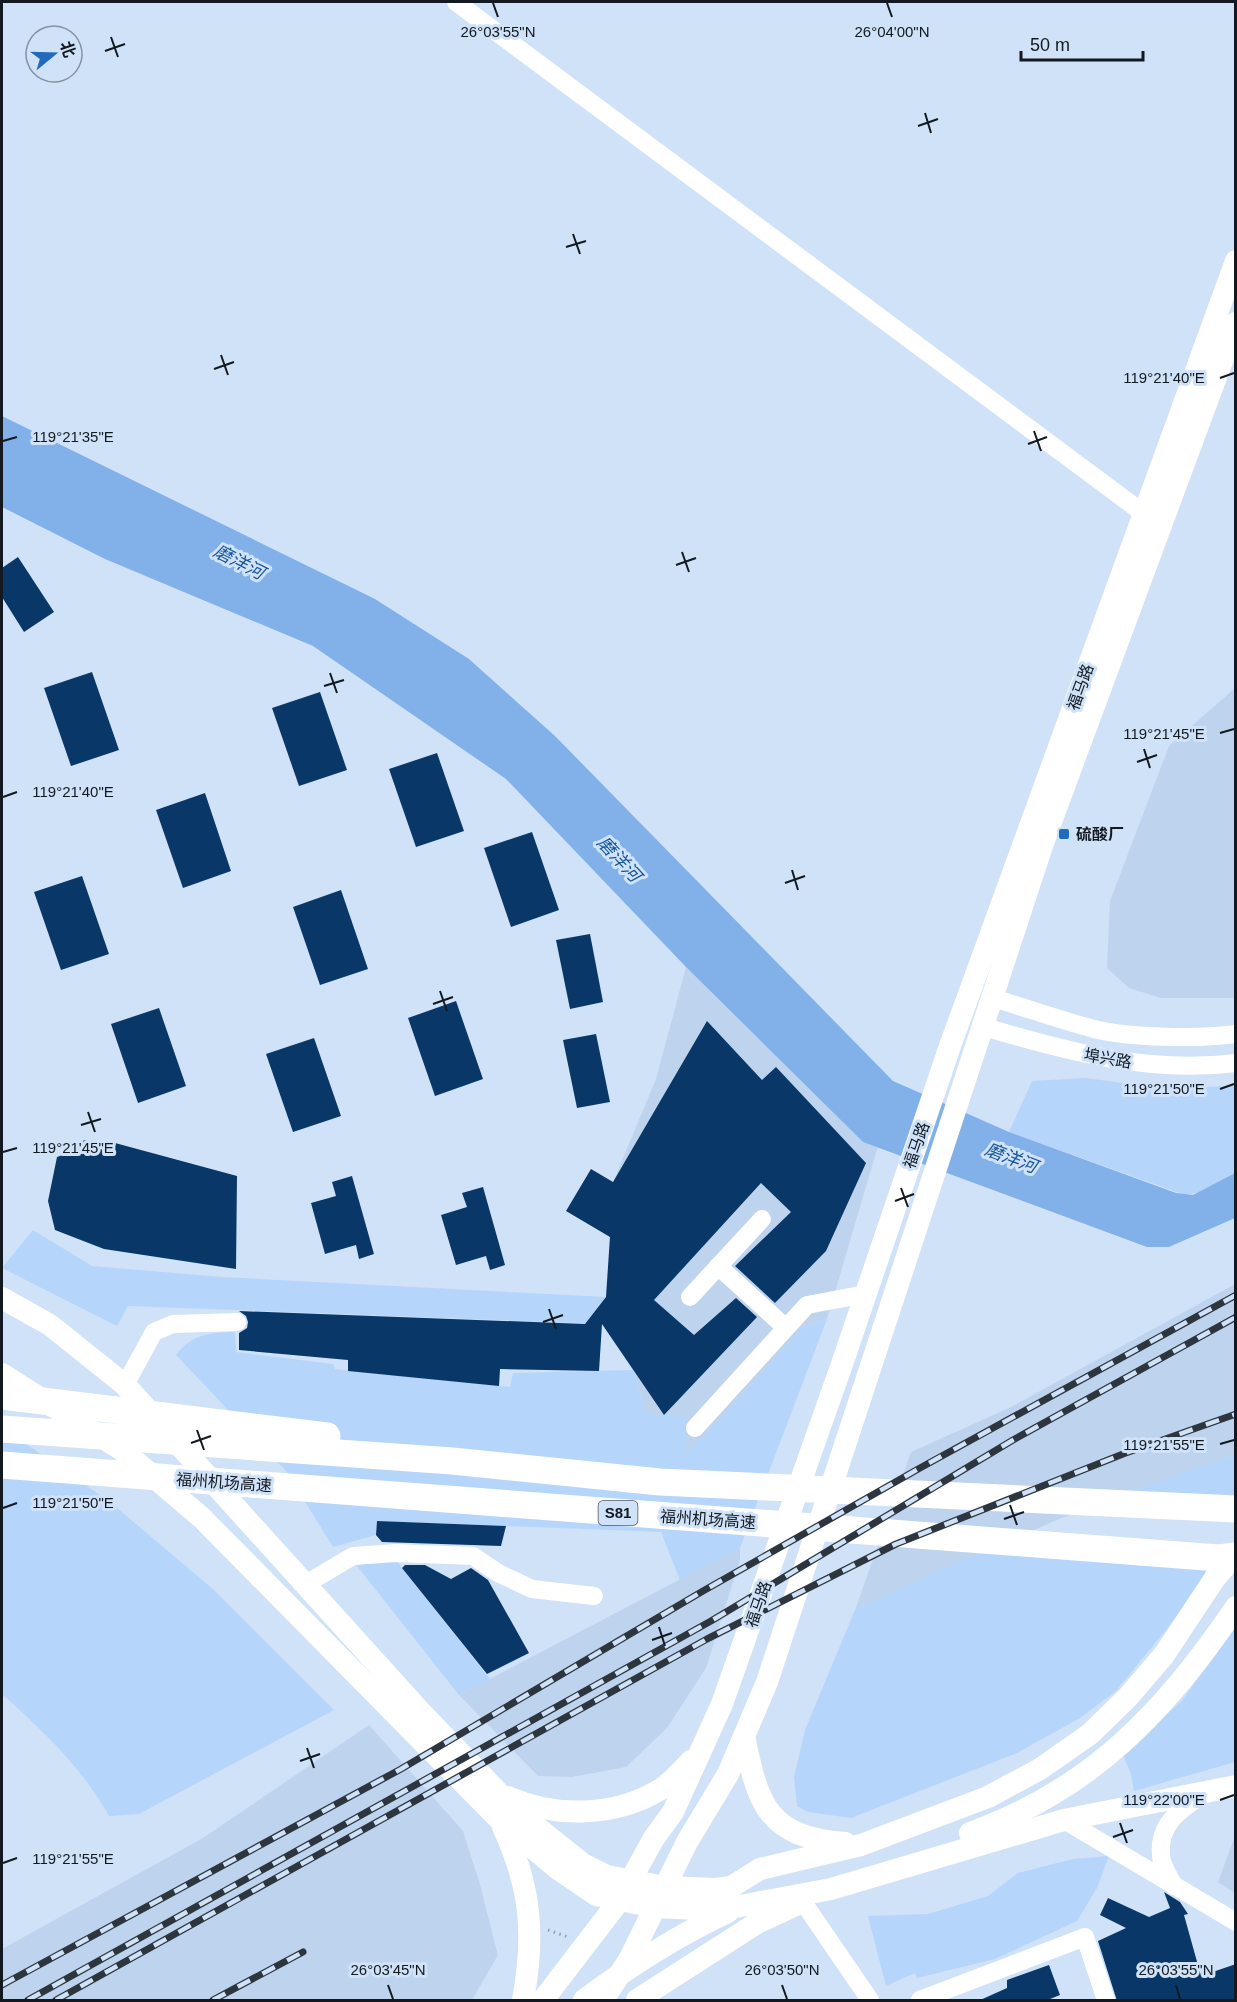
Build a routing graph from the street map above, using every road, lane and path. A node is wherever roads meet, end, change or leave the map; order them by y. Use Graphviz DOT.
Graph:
graph roads {
  1 [pos="456,2"];
  2 [pos="1236,261"];
  3 [pos="1236,323"];
  4 [pos="1143,513"];
  5 [pos="993,998"];
  6 [pos="984,1027"];
  7 [pos="1236,1034"];
  8 [pos="1236,1063"];
  9 [pos="762,1219"];
  10 [pos="718,1266"];
  11 [pos="866,1294"];
  12 [pos="690,1297"];
  13 [pos="2,1298"];
  14 [pos="237,1322"];
  15 [pos="786,1328"];
  16 [pos="2,1374"];
  17 [pos="125,1385"];
  18 [pos="2,1396"];
  19 [pos="695,1428"];
  20 [pos="2,1430"];
  21 [pos="452,1461"];
  22 [pos="2,1464"];
  23 [pos="1236,1509"];
  24 [pos="1236,1555"];
  25 [pos="304,1585"];
  26 [pos="594,1596"];
  27 [pos="1236,1607"];
  28 [pos="744,1736"];
  29 [pos="701,1751"];
  30 [pos="1236,1786"];
  31 [pos="1210,1790"];
  32 [pos="500,1794"];
  33 [pos="500,1820"];
  34 [pos="1064,1820"];
  35 [pos="861,1845"];
  36 [pos="630,1880"];
  37 [pos="1174,1886"];
  38 [pos="831,1889"];
  39 [pos="660,1897"];
  40 [pos="619,1901"];
  41 [pos="803,1902"];
  42 [pos="1236,1922"];
  43 [pos="546,1929"];
  44 [pos="572,1939"];
  45 [pos="523,2001"];
  46 [pos="543,2001"];
  47 [pos="584,2001"];
  48 [pos="603,2001"];
  49 [pos="637,2001"];
  50 [pos="870,2001"];
  51 [pos="920,2001"];
  52 [pos="1106,2001"];
  1 -- 4 [label="street"];
  2 -- 4 [label="main road, 福马路"];
  3 -- 5 [label="main road, 福马路"];
  4 -- 11 [label="main road, 福马路"];
  5 -- 6 [label="main road, 福马路"];
  5 -- 7 [label="street, 埠兴路"];
  6 -- 8 [label="street, 埠兴路"];
  6 -- 28 [label="main road, 福马路"];
  9 -- 10 [label="street"];
  10 -- 12 [label="street"];
  10 -- 15 [label="street"];
  11 -- 15 [label="street"];
  11 -- 29 [label="main road, 福马路"];
  13 -- 17 [label="main road"];
  14 -- 17 [label="street"];
  15 -- 19 [label="street"];
  16 -- 33 [label="main road"];
  17 -- 25 [label="main road"];
  18 -- 21 [label="highway"];
  20 -- 21 [label="highway, 福州机场高速 / S81"];
  21 -- 23 [label="highway, 福州机场高速 / S81"];
  22 -- 24 [label="highway, 福州机场高速 / S81"];
  24 -- 35 [label="main road"];
  25 -- 26 [label="street"];
  25 -- 32 [label="main road"];
  27 -- 47 [label="main road"];
  28 -- 35 [label="main road"];
  28 -- 39 [label="main road, 福马路"];
  29 -- 32 [label="main road"];
  29 -- 36 [label="main road, 福马路"];
  30 -- 31 [label="main road"];
  31 -- 34 [label="main road"];
  31 -- 37 [label="street"];
  32 -- 36 [label="main road"];
  33 -- 40 [label="main road"];
  33 -- 45 [label="main road"];
  34 -- 37 [label="street"];
  34 -- 38 [label="main road"];
  35 -- 39 [label="main road"];
  36 -- 39 [label="main road"];
  36 -- 40 [label="main road, 福马路"];
  37 -- 42 [label="street"];
  38 -- 39 [label="main road"];
  38 -- 41 [label="main road"];
  39 -- 40 [label="main road"];
  39 -- 48 [label="main road, 福马路"];
  40 -- 46 [label="main road, 福马路"];
  41 -- 49 [label="main road"];
  41 -- 50 [label="street"];
  43 -- 44 [label="path"];
  51 -- 52 [label="street"];
}
